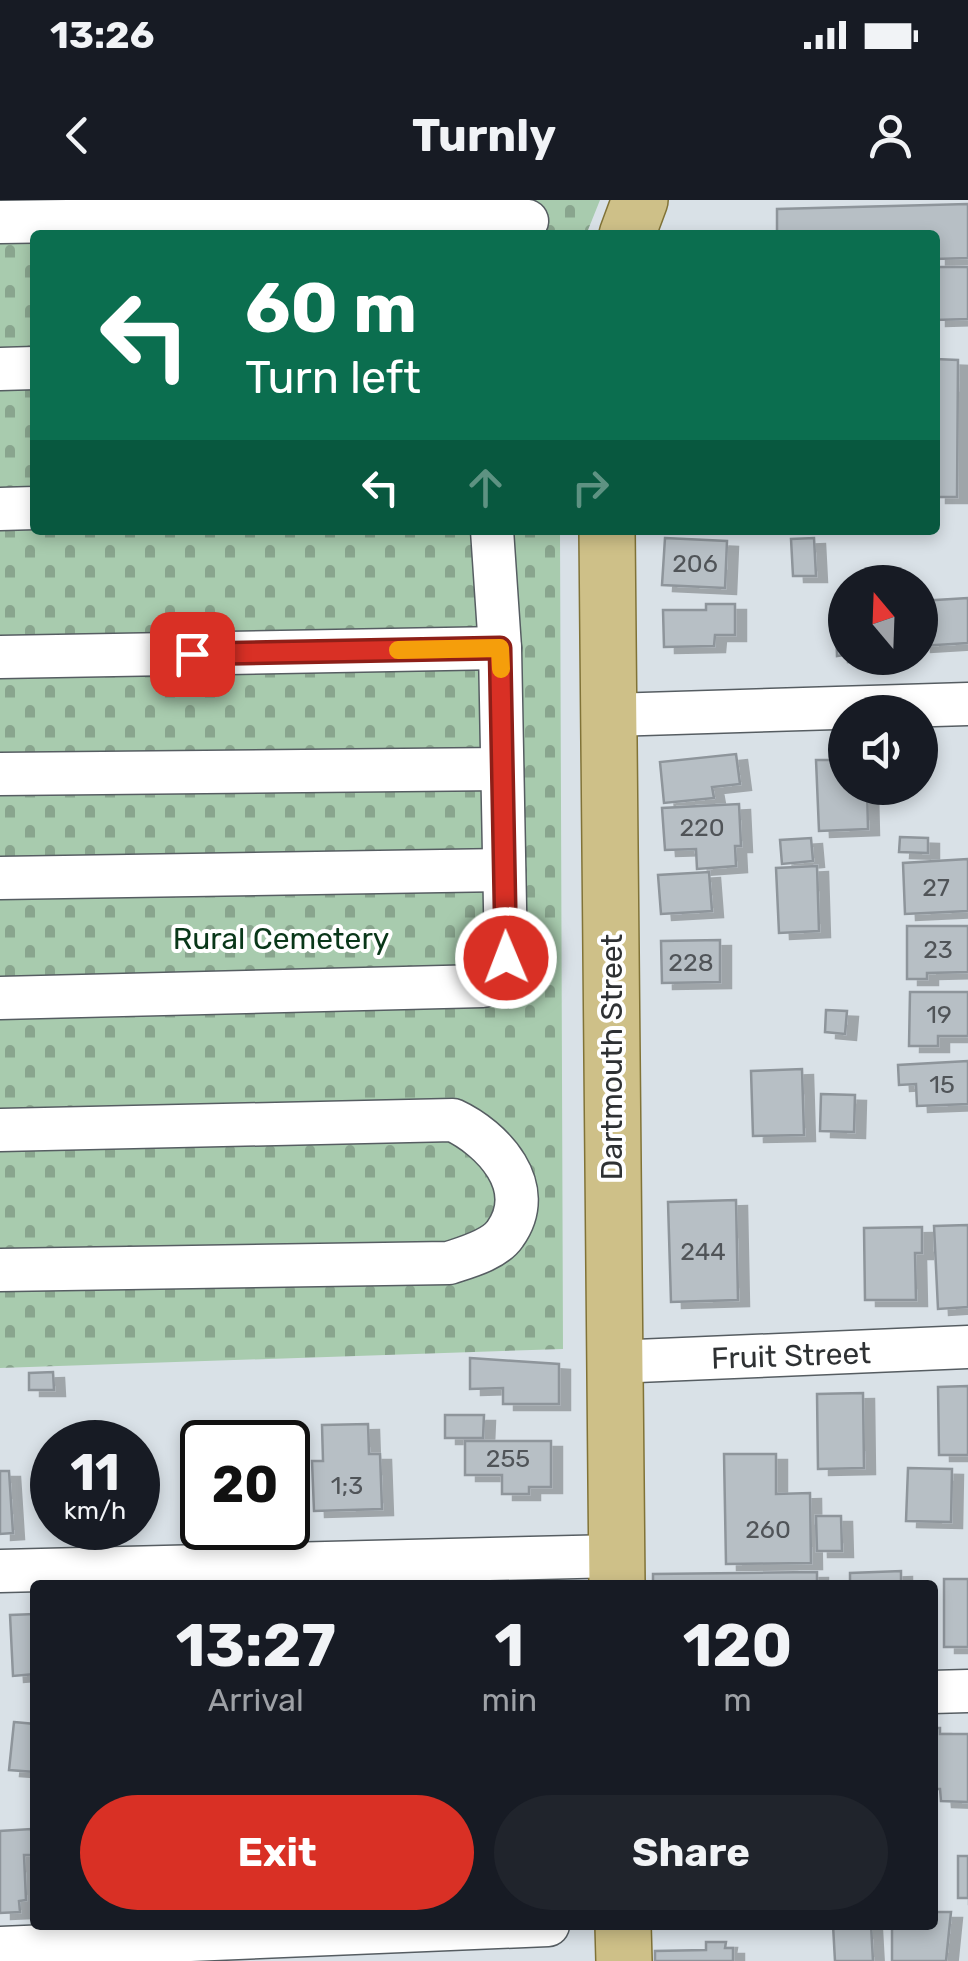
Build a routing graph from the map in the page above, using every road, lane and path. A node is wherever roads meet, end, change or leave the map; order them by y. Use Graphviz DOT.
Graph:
graph roads {
  1 [pos="640,200"];
  2 [pos="184,210"];
  3 [pos="528,219"];
  4 [pos="0,222"];
  5 [pos="245,228"];
  6 [pos="629,230"];
  7 [pos="30,368"];
  8 [pos="0,369"];
  9 [pos="30,508"];
  10 [pos="0,509"];
  11 [pos="492,535"];
  12 [pos="607,535"];
  13 [pos="500,648"];
  14 [pos="0,657"];
  15 [pos="968,704"];
  16 [pos="611,716"];
  17 [pos="502,769"];
  18 [pos="0,774"];
  19 [pos="504,870"];
  20 [pos="0,878"];
  21 [pos="0,998"];
  22 [pos="0,1130"];
  23 [pos="0,1270"];
  24 [pos="968,1347"];
  25 [pos="613,1362"];
  26 [pos="616,1570"];
  27 [pos="0,1571"];
  28 [pos="968,1691"];
  29 [pos="938,1692"];
  30 [pos="429,1930"];
  31 [pos="623,1930"];
  32 [pos="0,1948"];
  33 [pos="624,1961"];
  1 -- 6 [label="main road"];
  2 -- 4 [label="street"];
  2 -- 5 [label="street"];
  3 -- 5 [label="street"];
  7 -- 8 [label="street"];
  9 -- 10 [label="street"];
  11 -- 13 [label="street"];
  12 -- 16 [label="main road, Dartmouth Street"];
  13 -- 14 [label="street"];
  13 -- 17 [label="street"];
  15 -- 16 [label="street"];
  16 -- 25 [label="main road, Dartmouth Street"];
  17 -- 18 [label="street"];
  17 -- 19 [label="street"];
  19 -- 20 [label="street"];
  19 -- 21 [label="street"];
  22 -- 23 [label="street"];
  24 -- 25 [label="street, Fruit Street"];
  25 -- 26 [label="main road, Dartmouth Street"];
  26 -- 27 [label="street"];
  28 -- 29 [label="street"];
  30 -- 32 [label="street"];
  31 -- 33 [label="main road"];
}
